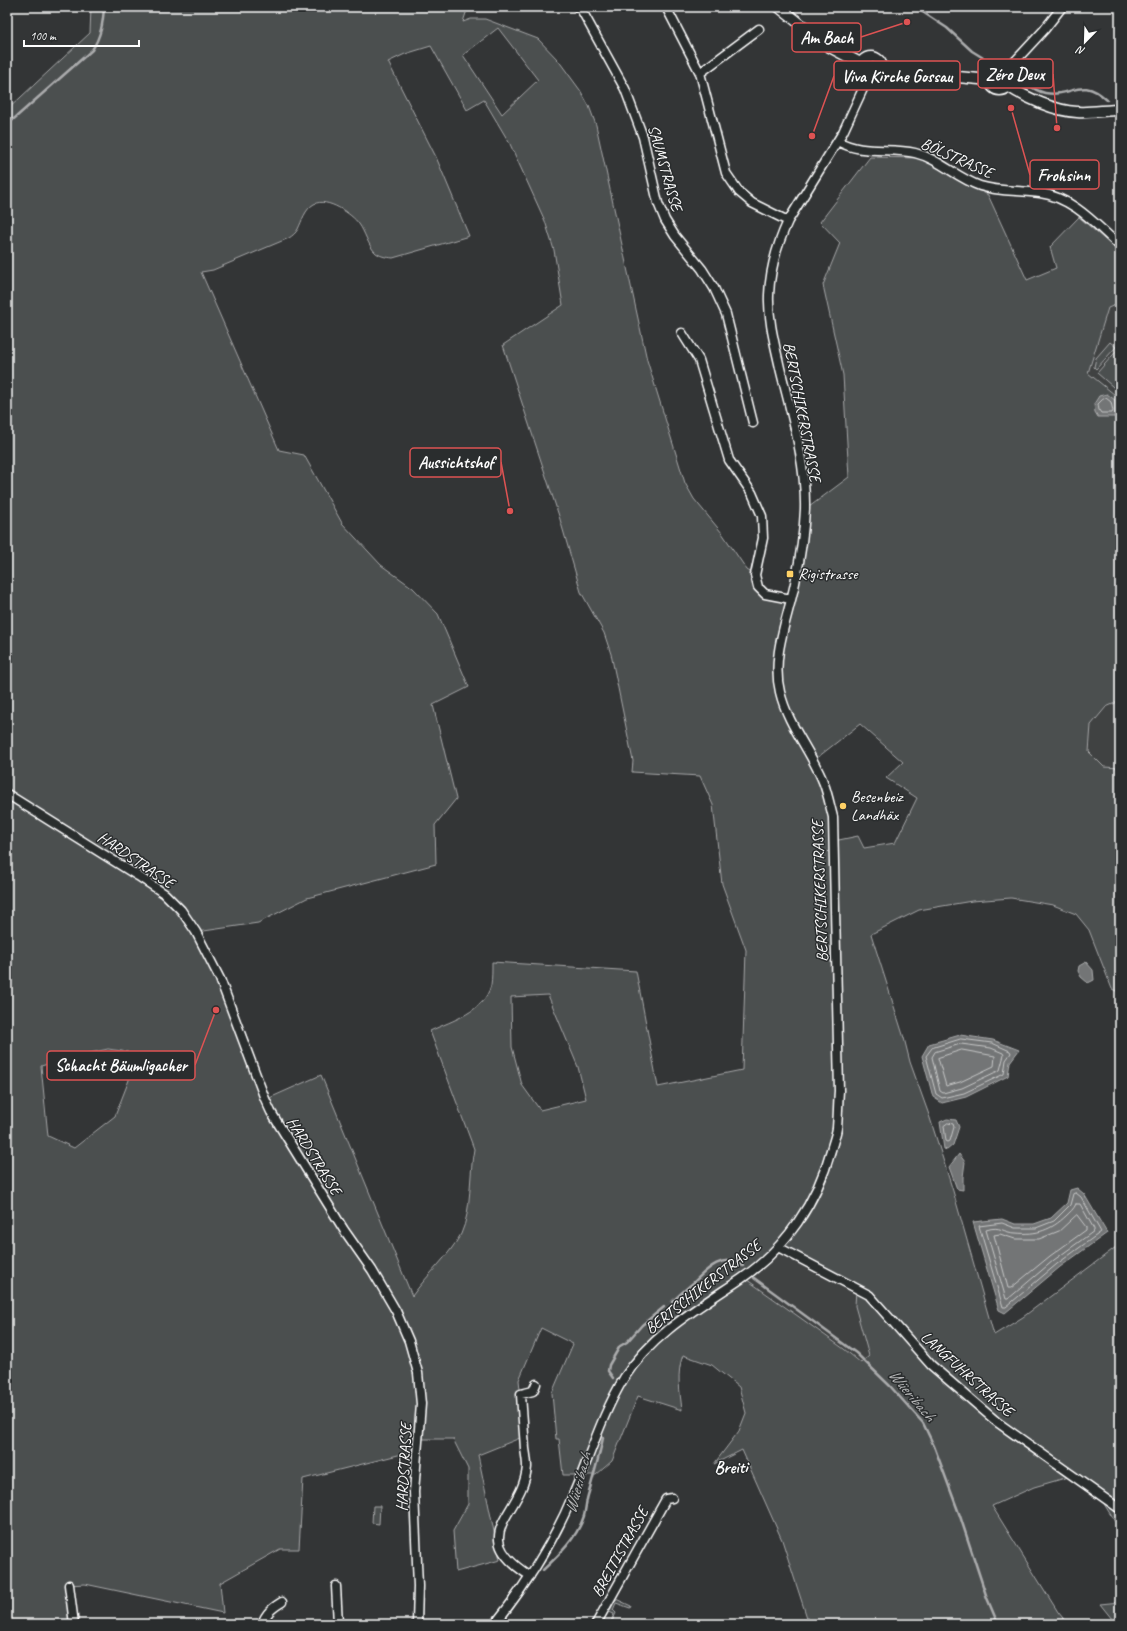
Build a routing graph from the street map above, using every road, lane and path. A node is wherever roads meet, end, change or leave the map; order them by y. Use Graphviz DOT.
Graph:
graph roads {
  1 [pos="666,7"];
  2 [pos="780,7"];
  3 [pos="1062,7"];
  4 [pos="580,8"];
  5 [pos="759,28"];
  6 [pos="862,64"];
  7 [pos="882,70"];
  8 [pos="1006,71"];
  9 [pos="700,73"];
  10 [pos="868,78"];
  11 [pos="990,80"];
  12 [pos="1008,86"];
  13 [pos="1120,110"];
  14 [pos="838,141"];
  15 [pos="788,221"];
  16 [pos="1120,246"];
  17 [pos="682,333"];
  18 [pos="754,423"];
  19 [pos="791,599"];
  20 [pos="7,794"];
  21 [pos="778,1247"];
  22 [pos="536,1384"];
  23 [pos="672,1498"];
  24 [pos="1120,1509"];
  25 [pos="530,1576"];
  26 [pos="69,1585"];
  27 [pos="336,1586"];
  28 [pos="282,1602"];
  29 [pos="74,1624"];
  30 [pos="262,1624"];
  31 [pos="338,1624"];
  32 [pos="417,1624"];
  33 [pos="495,1624"];
  34 [pos="596,1624"];
  1 -- 9 [label="street"];
  2 -- 6 [label="main road"];
  3 -- 8 [label="street"];
  4 -- 18 [label="street, SAUMSTRASSE"];
  5 -- 9 [label="street"];
  6 -- 7 [label="main road"];
  6 -- 10 [label="main road"];
  7 -- 10 [label="main road"];
  7 -- 11 [label="main road"];
  8 -- 11 [label="main road"];
  8 -- 12 [label="main road"];
  9 -- 15 [label="street"];
  10 -- 14 [label="street, BERTSCHIKERSTRASSE"];
  11 -- 12 [label="main road"];
  12 -- 13 [label="main road"];
  14 -- 15 [label="street, BERTSCHIKERSTRASSE"];
  14 -- 16 [label="street, BÖLSTRASSE"];
  15 -- 19 [label="street, BERTSCHIKERSTRASSE"];
  17 -- 19 [label="street"];
  19 -- 21 [label="street, BERTSCHIKERSTRASSE"];
  20 -- 32 [label="street, HARDSTRASSE"];
  21 -- 24 [label="street, LANGFUHRSTRASSE"];
  21 -- 25 [label="street, BERTSCHIKERSTRASSE"];
  22 -- 25 [label="street"];
  23 -- 34 [label="street, BREITISTRASSE"];
  25 -- 33 [label="street, BERTSCHIKERSTRASSE"];
  26 -- 29 [label="street"];
  27 -- 31 [label="street"];
  28 -- 30 [label="street"];
}
